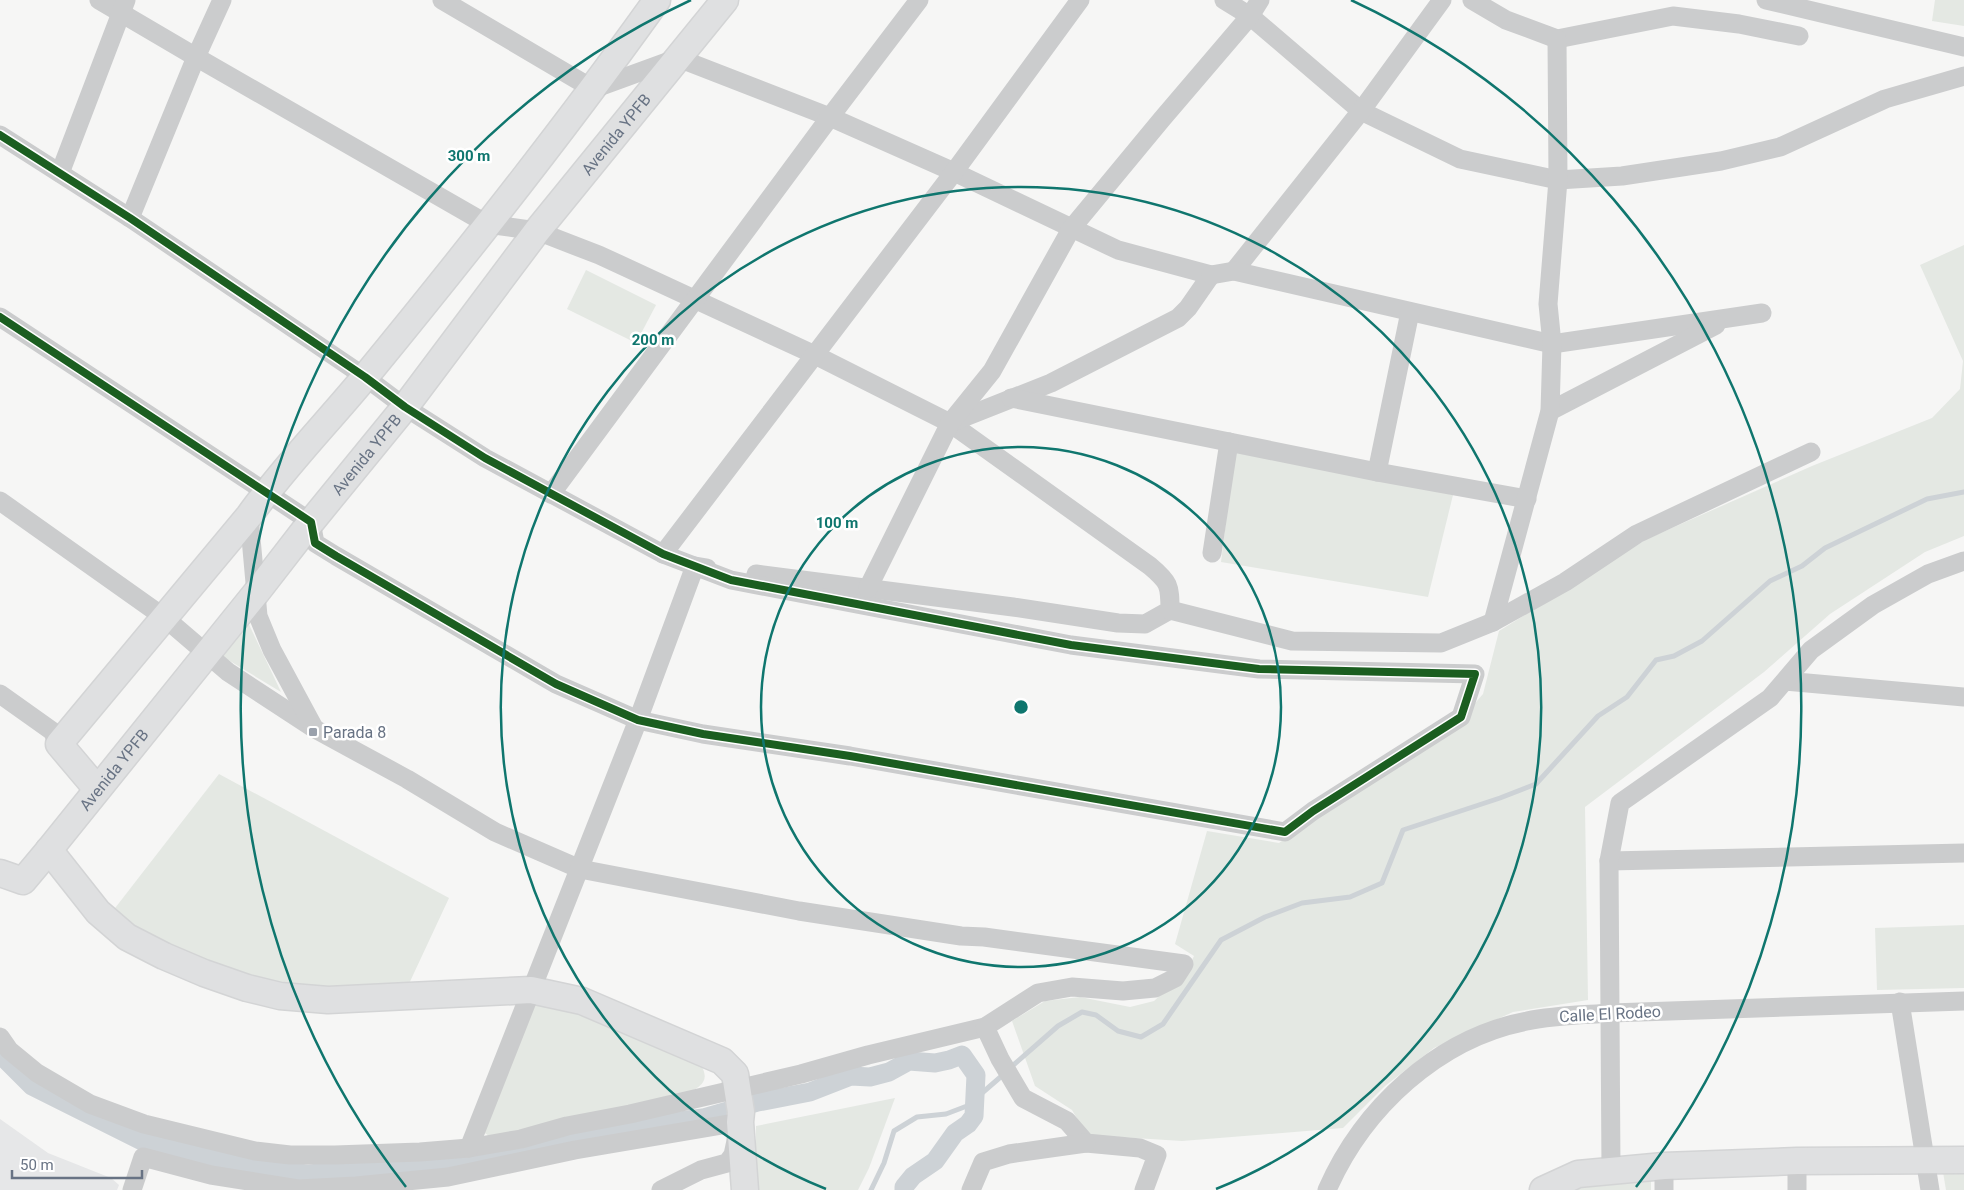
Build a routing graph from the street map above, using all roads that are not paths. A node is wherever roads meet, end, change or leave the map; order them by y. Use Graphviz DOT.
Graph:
graph roads {
  1 [pos="99,0"];
  2 [pos="222,0"];
  3 [pos="442,0"];
  4 [pos="656,0"];
  5 [pos="725,0"];
  6 [pos="919,0"];
  7 [pos="1080,0"];
  8 [pos="1224,0"];
  9 [pos="1260,0"];
  10 [pos="1442,0"];
  11 [pos="1472,0"];
  12 [pos="1766,0"];
  13 [pos="124,7"];
  14 [pos="1250,16"];
  15 [pos="1799,36"];
  16 [pos="1557,39"];
  17 [pos="1964,47"];
  18 [pos="196,57"];
  19 [pos="678,58"];
  20 [pos="1964,76"];
  21 [pos="593,89"];
  22 [pos="1361,111"];
  23 [pos="830,117"];
  24 [pos="0,135"];
  25 [pos="954,172"];
  26 [pos="60,173"];
  27 [pos="1558,180"];
  28 [pos="130,218"];
  29 [pos="487,224"];
  30 [pos="1071,229"];
  31 [pos="537,230"];
  32 [pos="1234,271"];
  33 [pos="1211,275"];
  34 [pos="695,299"];
  35 [pos="1410,312"];
  36 [pos="1762,313"];
  37 [pos="0,317"];
  38 [pos="1730,318"];
  39 [pos="1552,344"];
  40 [pos="814,355"];
  41 [pos="365,377"];
  42 [pos="1011,398"];
  43 [pos="405,407"];
  44 [pos="1550,412"];
  45 [pos="950,423"];
  46 [pos="1229,442"];
  47 [pos="1811,452"];
  48 [pos="1378,472"];
  49 [pos="266,492"];
  50 [pos="551,494"];
  51 [pos="1527,499"];
  52 [pos="0,501"];
  53 [pos="249,516"];
  54 [pos="311,522"];
  55 [pos="1212,553"];
  56 [pos="663,554"];
  57 [pos="1964,560"];
  58 [pos="695,566"];
  59 [pos="868,588"];
  60 [pos="256,593"];
  61 [pos="1170,610"];
  62 [pos="165,618"];
  63 [pos="1493,622"];
  64 [pos="207,654"];
  65 [pos="1785,681"];
  66 [pos="0,694"];
  67 [pos="1964,697"];
  68 [pos="638,720"];
  69 [pos="315,728"];
  70 [pos="59,744"];
  71 [pos="97,789"];
  72 [pos="49,850"];
  73 [pos="1964,853"];
  74 [pos="1609,861"];
  75 [pos="580,869"];
  76 [pos="11,877"];
  77 [pos="531,990"];
  78 [pos="1964,1001"];
  79 [pos="1900,1002"];
  80 [pos="1611,1013"];
  81 [pos="985,1027"];
  82 [pos="0,1037"];
  83 [pos="739,1105"];
  84 [pos="1086,1143"];
  85 [pos="469,1148"];
  86 [pos="1964,1160"];
  87 [pos="1797,1161"];
  88 [pos="1926,1161"];
  89 [pos="1611,1170"];
  90 [pos="1664,1178"];
  91 [pos="298,1189"];
  92 [pos="132,1190"];
  93 [pos="661,1190"];
  94 [pos="746,1190"];
  95 [pos="970,1190"];
  96 [pos="1144,1190"];
  97 [pos="1328,1190"];
  98 [pos="1543,1190"];
  99 [pos="1798,1190"];
  100 [pos="1930,1190"];
  1 -- 13 [label="street"];
  2 -- 18 [label="street"];
  3 -- 21 [label="street"];
  4 -- 21 [label="street"];
  5 -- 19 [label="street, Avenida YPFB"];
  6 -- 23 [label="street"];
  7 -- 25 [label="street"];
  8 -- 14 [label="street"];
  9 -- 14 [label="street"];
  10 -- 22 [label="street"];
  11 -- 16 [label="street"];
  12 -- 17 [label="street"];
  13 -- 18 [label="street"];
  13 -- 26 [label="street"];
  14 -- 22 [label="street"];
  14 -- 30 [label="street"];
  15 -- 16 [label="street"];
  16 -- 27 [label="street"];
  18 -- 28 [label="street"];
  18 -- 29 [label="street"];
  19 -- 21 [label="street"];
  19 -- 23 [label="street"];
  19 -- 31 [label="street, Avenida YPFB"];
  20 -- 27 [label="street"];
  21 -- 29 [label="street"];
  22 -- 27 [label="street"];
  22 -- 32 [label="street"];
  23 -- 25 [label="street"];
  23 -- 34 [label="street"];
  24 -- 26 [label="street"];
  25 -- 30 [label="street"];
  25 -- 40 [label="street"];
  26 -- 28 [label="street"];
  27 -- 39 [label="street"];
  28 -- 41 [label="street"];
  29 -- 31 [label="street"];
  29 -- 41 [label="street"];
  30 -- 33 [label="street"];
  30 -- 45 [label="street"];
  31 -- 34 [label="street"];
  31 -- 43 [label="street, Avenida YPFB"];
  32 -- 33 [label="street"];
  32 -- 35 [label="street"];
  33 -- 42 [label="street"];
  34 -- 40 [label="street"];
  34 -- 50 [label="street"];
  35 -- 39 [label="street"];
  35 -- 48 [label="street"];
  36 -- 38 [label="street"];
  37 -- 49 [label="street"];
  38 -- 39 [label="street"];
  38 -- 44 [label="street"];
  39 -- 44 [label="street"];
  40 -- 45 [label="street"];
  40 -- 56 [label="street"];
  41 -- 43 [label="street"];
  41 -- 49 [label="street"];
  42 -- 45 [label="street"];
  42 -- 46 [label="street"];
  43 -- 50 [label="street"];
  43 -- 54 [label="street, Avenida YPFB"];
  44 -- 51 [label="street"];
  45 -- 59 [label="street"];
  45 -- 61 [label="street"];
  46 -- 48 [label="street"];
  46 -- 55 [label="street"];
  47 -- 63 [label="street"];
  48 -- 51 [label="street"];
  49 -- 53 [label="street"];
  49 -- 54 [label="street"];
  50 -- 56 [label="street"];
  51 -- 63 [label="street"];
  52 -- 62 [label="street"];
  53 -- 60 [label="street"];
  53 -- 62 [label="street"];
  54 -- 60 [label="street, Avenida YPFB"];
  54 -- 68 [label="street"];
  56 -- 58 [label="street"];
  57 -- 65 [label="street"];
  58 -- 59 [label="street"];
  58 -- 68 [label="street"];
  58 -- 68 [label="street"];
  59 -- 61 [label="street"];
  60 -- 64 [label="street, Avenida YPFB"];
  60 -- 69 [label="street"];
  61 -- 63 [label="street"];
  62 -- 64 [label="street"];
  62 -- 70 [label="street"];
  64 -- 69 [label="street"];
  64 -- 71 [label="street, Avenida YPFB"];
  65 -- 67 [label="street"];
  65 -- 74 [label="street"];
  66 -- 70 [label="street"];
  68 -- 75 [label="street"];
  69 -- 75 [label="street"];
  70 -- 71 [label="street"];
  71 -- 72 [label="street, Avenida YPFB"];
  72 -- 76 [label="street, Avenida YPFB"];
  72 -- 77 [label="street"];
  73 -- 74 [label="street"];
  74 -- 80 [label="street"];
  75 -- 77 [label="street"];
  75 -- 81 [label="street"];
  77 -- 83 [label="street"];
  77 -- 85 [label="street"];
  78 -- 79 [label="street, Calle El Rodeo"];
  79 -- 80 [label="street, Calle El Rodeo"];
  79 -- 88 [label="street"];
  80 -- 89 [label="street"];
  80 -- 97 [label="street, Calle El Rodeo"];
  81 -- 83 [label="street"];
  81 -- 84 [label="street"];
  82 -- 85 [label="street"];
  83 -- 85 [label="street"];
  83 -- 91 [label="street"];
  83 -- 93 [label="street"];
  83 -- 94 [label="street"];
  84 -- 95 [label="street"];
  84 -- 96 [label="street"];
  86 -- 88 [label="street"];
  87 -- 88 [label="street"];
  87 -- 90 [label="street"];
  87 -- 99 [label="street"];
  88 -- 100 [label="street"];
  89 -- 90 [label="street"];
  89 -- 98 [label="street"];
  91 -- 92 [label="street"];
}
